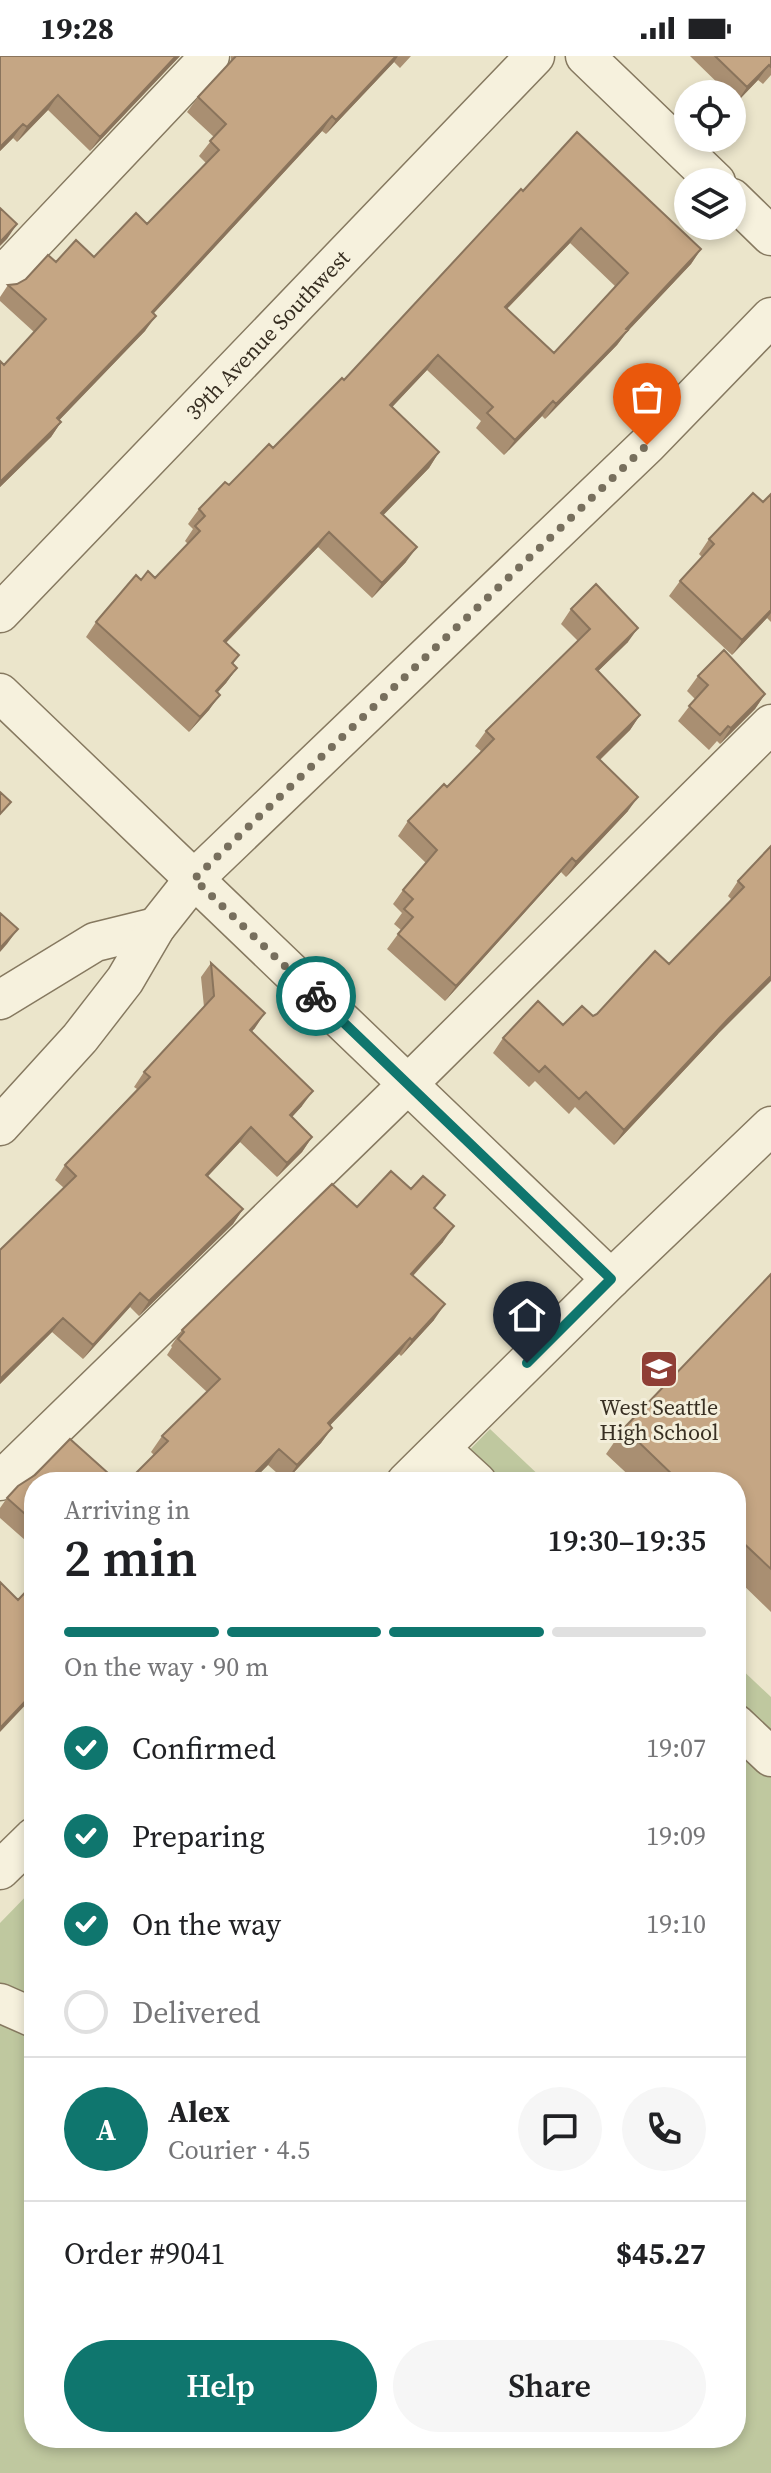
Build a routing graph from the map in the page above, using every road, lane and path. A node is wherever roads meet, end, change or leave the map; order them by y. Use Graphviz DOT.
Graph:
graph roads {
  1 [pos="210,56"];
  2 [pos="535,56"];
  3 [pos="585,56"];
  4 [pos="701,168"];
  5 [pos="746,212"];
  6 [pos="771,236"];
  7 [pos="0,278"];
  8 [pos="771,317"];
  9 [pos="0,613"];
  10 [pos="0,693"];
  11 [pos="771,724"];
  12 [pos="194,879"];
  13 [pos="156,927"];
  14 [pos="0,1000"];
  15 [pos="408,1084"];
  16 [pos="0,1126"];
  17 [pos="771,1126"];
  18 [pos="611,1279"];
  19 [pos="441,1449"];
  20 [pos="417,1472"];
  21 [pos="466,1472"];
  22 [pos="0,1481"];
  23 [pos="746,1733"];
  24 [pos="771,1757"];
  25 [pos="24,1847"];
  26 [pos="0,1870"];
  27 [pos="0,2003"];
  28 [pos="24,2014"];
  1 -- 7 [label="street"];
  2 -- 9 [label="street, 39th Avenue Southwest"];
  3 -- 4 [label="street"];
  5 -- 6 [label="street"];
  8 -- 12 [label="street"];
  10 -- 12 [label="street"];
  11 -- 15 [label="street"];
  12 -- 13 [label="street"];
  12 -- 15 [label="street"];
  13 -- 14 [label="street"];
  13 -- 16 [label="street"];
  15 -- 18 [label="street"];
  15 -- 22 [label="street"];
  17 -- 18 [label="street"];
  18 -- 19 [label="street"];
  19 -- 20 [label="street"];
  19 -- 21 [label="street"];
  23 -- 24 [label="street"];
  25 -- 26 [label="street"];
  27 -- 28 [label="street"];
}
